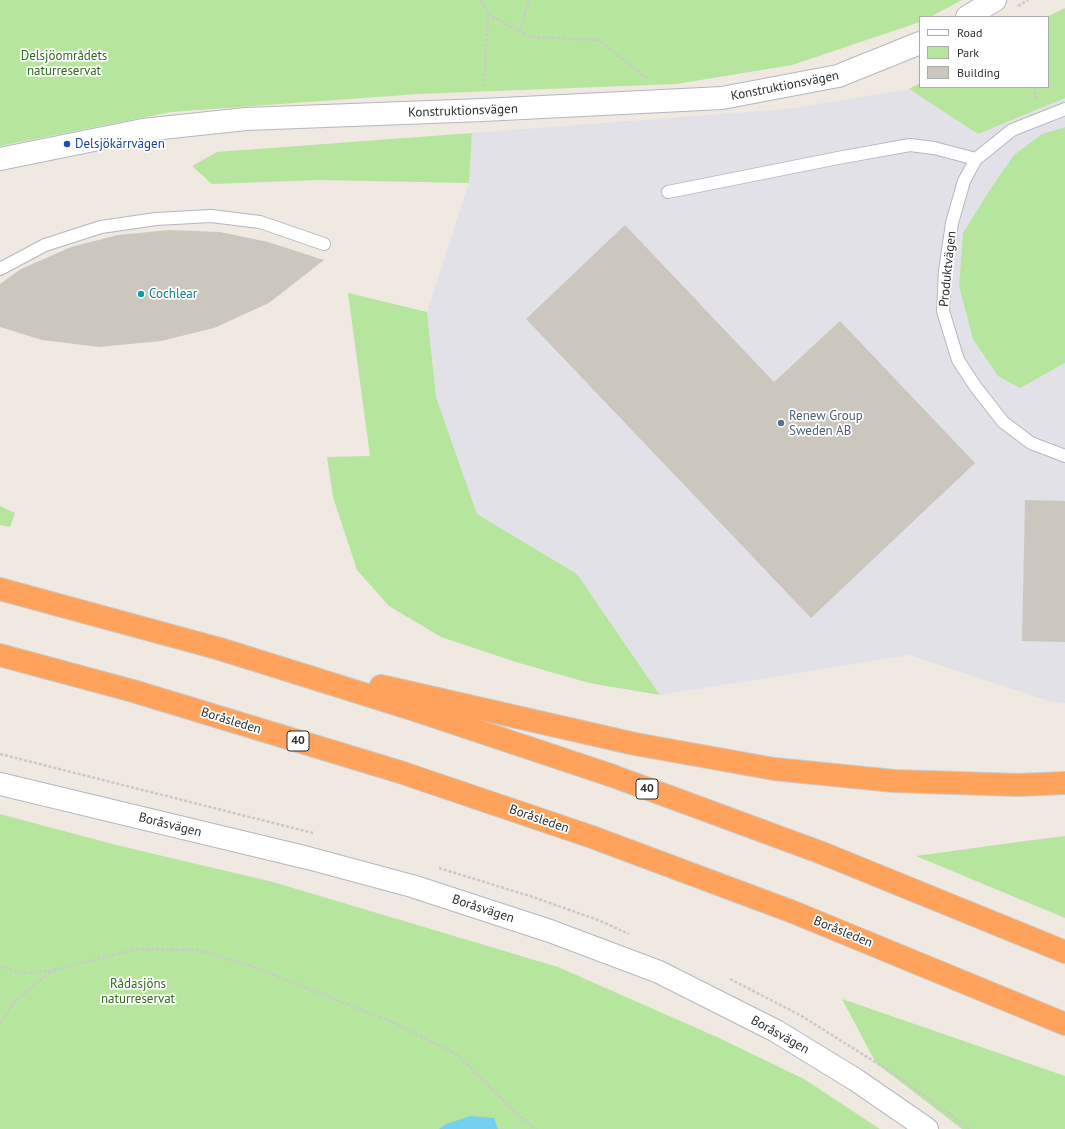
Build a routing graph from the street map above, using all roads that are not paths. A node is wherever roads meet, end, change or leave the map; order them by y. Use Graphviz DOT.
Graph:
graph roads {
  1 [pos="995,0"];
  2 [pos="969,16"];
  3 [pos="919,43"];
  4 [pos="1065,109"];
  5 [pos="0,159"];
  6 [pos="976,159"];
  7 [pos="668,192"];
  8 [pos="324,244"];
  9 [pos="0,269"];
  10 [pos="1065,456"];
  11 [pos="0,589"];
  12 [pos="220,649"];
  13 [pos="0,655"];
  14 [pos="1065,782"];
  15 [pos="0,784"];
  16 [pos="1065,952"];
  17 [pos="1065,1024"];
  18 [pos="927,1129"];
  1 -- 2 [label="street"];
  3 -- 5 [label="street, Konstruktionsvägen"];
  4 -- 6 [label="lane, Produktvägen"];
  6 -- 7 [label="lane"];
  6 -- 10 [label="lane, Produktvägen"];
  8 -- 9 [label="lane"];
  11 -- 12 [label="highway, 40"];
  12 -- 14 [label="highway"];
  12 -- 16 [label="highway, 40"];
  13 -- 17 [label="highway, Boråsleden / 40"];
  15 -- 18 [label="street, Boråsvägen"];
}
